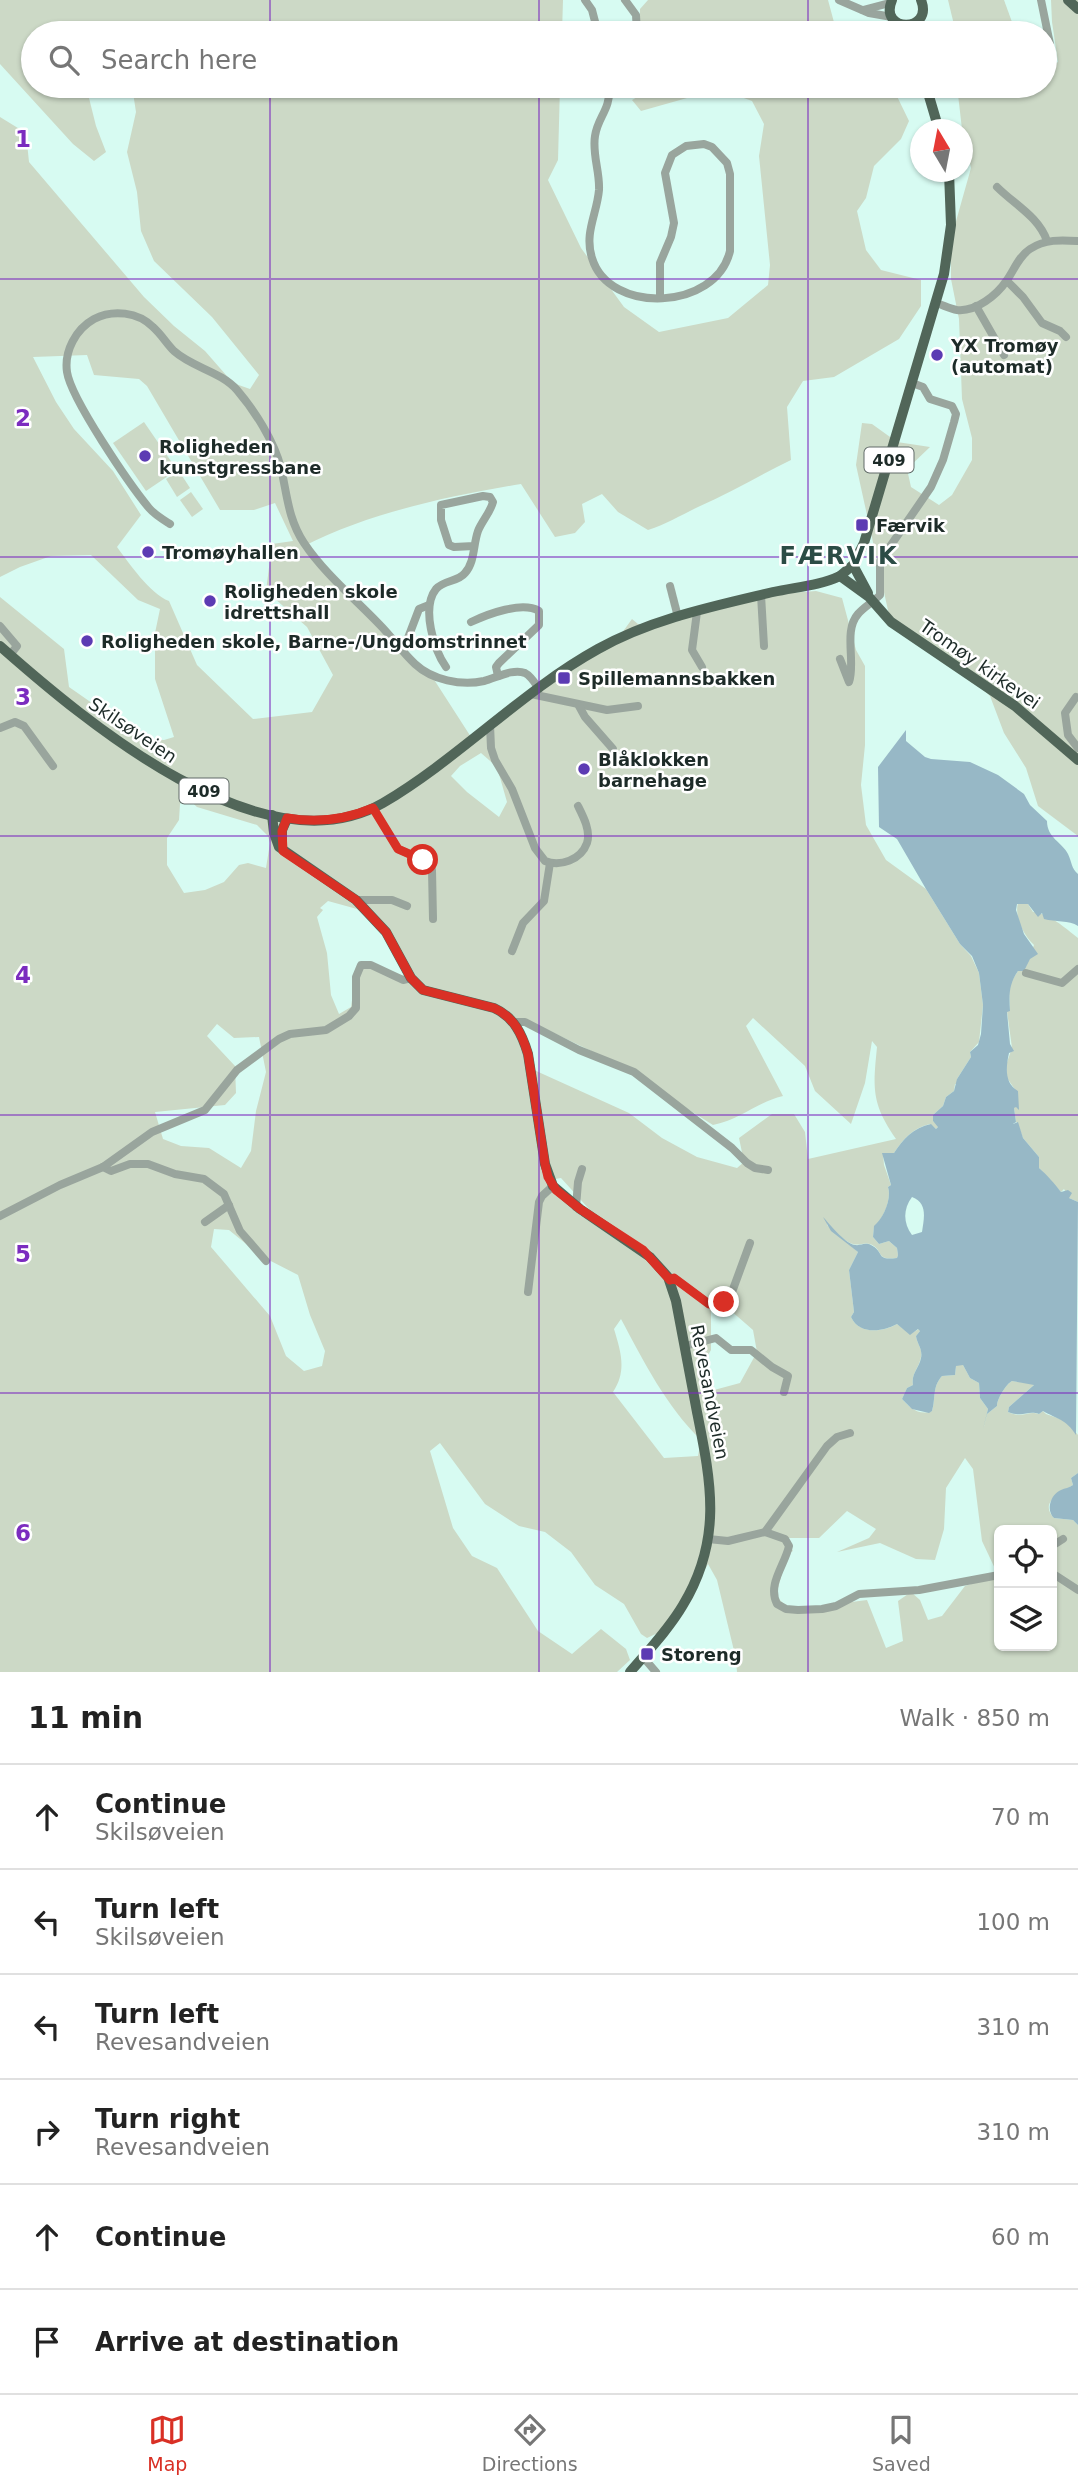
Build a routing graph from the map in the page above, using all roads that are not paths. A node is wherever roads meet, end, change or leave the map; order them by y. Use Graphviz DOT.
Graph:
graph roads {
  1 [pos="585,0"];
  2 [pos="625,0"];
  3 [pos="839,0"];
  4 [pos="920,0"];
  5 [pos="1069,0"];
  6 [pos="1039,1"];
  7 [pos="890,2"];
  8 [pos="861,7"];
  9 [pos="1078,9"];
  10 [pos="889,16"];
  11 [pos="595,21"];
  12 [pos="636,21"];
  13 [pos="895,21"];
  14 [pos="919,21"];
  15 [pos="1044,21"];
  16 [pos="609,98"];
  17 [pos="930,98"];
  18 [pos="936,119"];
  19 [pos="949,182"];
  20 [pos="997,187"];
  21 [pos="1047,241"];
  22 [pos="1078,241"];
  23 [pos="1007,281"];
  24 [pos="660,297"];
  25 [pos="936,303"];
  26 [pos="976,306"];
  27 [pos="1066,337"];
  28 [pos="1004,355"];
  29 [pos="912,383"];
  30 [pos="170,524"];
  31 [pos="474,546"];
  32 [pos="855,568"];
  33 [pos="843,578"];
  34 [pos="670,586"];
  35 [pos="761,595"];
  36 [pos="871,599"];
  37 [pos="429,605"];
  38 [pos="697,612"];
  39 [pos="678,617"];
  40 [pos="471,622"];
  41 [pos="0,626"];
  42 [pos="0,646"];
  43 [pos="764,646"];
  44 [pos="403,651"];
  45 [pos="10,655"];
  46 [pos="839,659"];
  47 [pos="446,667"];
  48 [pos="702,667"];
  49 [pos="498,677"];
  50 [pos="535,692"];
  51 [pos="1076,697"];
  52 [pos="579,706"];
  53 [pos="638,706"];
  54 [pos="490,725"];
  55 [pos="0,727"];
  56 [pos="1077,753"];
  57 [pos="608,764"];
  58 [pos="53,766"];
  59 [pos="578,806"];
  60 [pos="373,808"];
  61 [pos="272,815"];
  62 [pos="287,818"];
  63 [pos="283,851"];
  64 [pos="550,863"];
  65 [pos="356,900"];
  66 [pos="407,906"];
  67 [pos="433,919"];
  68 [pos="512,951"];
  69 [pos="1078,969"];
  70 [pos="1026,973"];
  71 [pos="411,978"];
  72 [pos="513,1022"];
  73 [pos="103,1167"];
  74 [pos="582,1169"];
  75 [pos="768,1170"];
  76 [pos="553,1186"];
  77 [pos="229,1205"];
  78 [pos="576,1207"];
  79 [pos="0,1216"];
  80 [pos="205,1222"];
  81 [pos="750,1243"];
  82 [pos="266,1261"];
  83 [pos="670,1280"];
  84 [pos="528,1292"];
  85 [pos="685,1346"];
  86 [pos="784,1392"];
  87 [pos="850,1433"];
  88 [pos="765,1532"];
  89 [pos="708,1539"];
  90 [pos="1063,1539"];
  91 [pos="1057,1543"];
  92 [pos="994,1576"];
  93 [pos="1057,1576"];
  94 [pos="1078,1590"];
  95 [pos="643,1657"];
  96 [pos="630,1672"];
  97 [pos="656,1672"];
  1 -- 11 [label="street"];
  2 -- 12 [label="street"];
  3 -- 8 [label="street"];
  4 -- 14 [label="main road"];
  5 -- 9 [label="main road"];
  6 -- 15 [label="street"];
  7 -- 8 [label="street"];
  7 -- 10 [label="main road"];
  8 -- 10 [label="street"];
  10 -- 13 [label="main road"];
  16 -- 24 [label="street"];
  17 -- 18 [label="main road"];
  19 -- 25 [label="main road, Skilsøveien / 409"];
  20 -- 21 [label="street"];
  21 -- 22 [label="street"];
  21 -- 23 [label="street"];
  23 -- 26 [label="street"];
  23 -- 27 [label="street"];
  24 -- 24 [label="street"];
  25 -- 26 [label="street"];
  25 -- 29 [label="main road, Skilsøveien / 409"];
  26 -- 28 [label="street"];
  29 -- 32 [label="main road, Skilsøveien / 409"];
  29 -- 36 [label="street"];
  30 -- 44 [label="street"];
  31 -- 31 [label="street"];
  31 -- 37 [label="street"];
  32 -- 33 [label="main road, Skilsøveien / 409"];
  32 -- 36 [label="main road, Tromøy kirkevei"];
  33 -- 35 [label="main road, Skilsøveien / 409"];
  33 -- 36 [label="main road, Tromøy kirkevei"];
  34 -- 39 [label="street"];
  35 -- 38 [label="main road, Skilsøveien / 409"];
  35 -- 43 [label="street"];
  36 -- 46 [label="street"];
  36 -- 56 [label="main road, Tromøy kirkevei"];
  37 -- 44 [label="street"];
  37 -- 47 [label="street"];
  38 -- 39 [label="main road, Skilsøveien / 409"];
  38 -- 48 [label="street"];
  39 -- 50 [label="main road, Skilsøveien / 409"];
  40 -- 49 [label="street"];
  41 -- 45 [label="street"];
  42 -- 45 [label="main road, Skilsøveien / 409"];
  44 -- 49 [label="street"];
  45 -- 61 [label="main road, Skilsøveien / 409"];
  49 -- 50 [label="street"];
  50 -- 52 [label="street"];
  50 -- 54 [label="main road, Skilsøveien / 409"];
  51 -- 56 [label="street, Tromøy kirkevei"];
  52 -- 53 [label="street"];
  52 -- 57 [label="street"];
  54 -- 60 [label="main road, Skilsøveien / 409"];
  54 -- 64 [label="street"];
  55 -- 58 [label="street"];
  59 -- 64 [label="street"];
  60 -- 62 [label="main road, Skilsøveien / 409"];
  60 -- 67 [label="street"];
  61 -- 62 [label="main road, Skilsøveien / 409"];
  61 -- 63 [label="main road"];
  62 -- 63 [label="main road"];
  63 -- 65 [label="main road"];
  64 -- 68 [label="street"];
  65 -- 66 [label="street"];
  65 -- 71 [label="main road"];
  69 -- 70 [label="street"];
  71 -- 72 [label="main road"];
  71 -- 73 [label="street"];
  72 -- 75 [label="street"];
  72 -- 76 [label="main road"];
  73 -- 77 [label="street"];
  73 -- 79 [label="street"];
  74 -- 78 [label="street"];
  76 -- 78 [label="main road, Revesandveien"];
  76 -- 84 [label="street"];
  77 -- 80 [label="street"];
  77 -- 82 [label="street"];
  78 -- 83 [label="main road, Revesandveien"];
  81 -- 83 [label="street"];
  83 -- 85 [label="main road, Revesandveien"];
  85 -- 86 [label="street"];
  85 -- 89 [label="main road, Revesandveien"];
  87 -- 88 [label="street"];
  88 -- 89 [label="street"];
  88 -- 92 [label="street"];
  89 -- 95 [label="main road, Revesandveien"];
  90 -- 91 [label="street"];
  93 -- 94 [label="street"];
  95 -- 96 [label="main road, Revesandveien"];
  95 -- 97 [label="street"];
}
